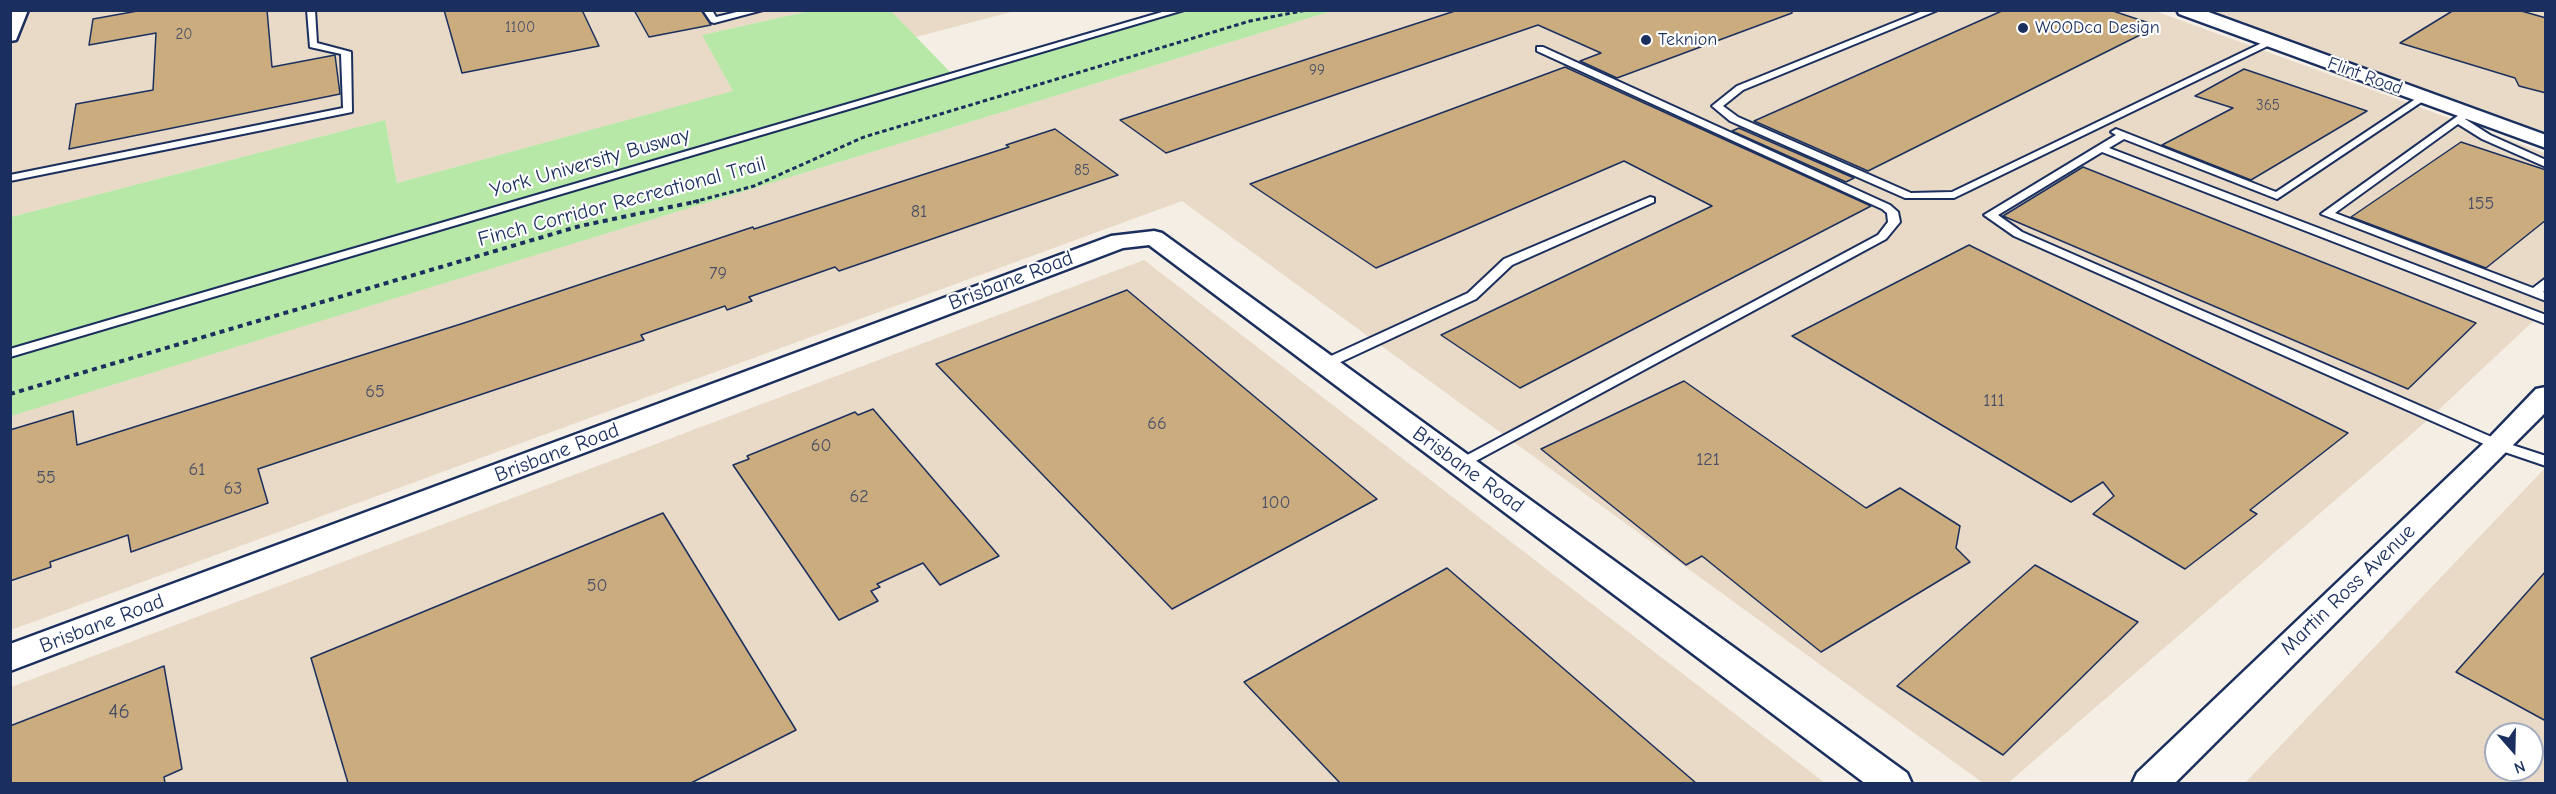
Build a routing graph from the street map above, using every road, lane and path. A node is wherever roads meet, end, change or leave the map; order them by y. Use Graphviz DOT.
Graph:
graph roads {
  1 [pos="19,10"];
  2 [pos="311,10"];
  3 [pos="707,10"];
  4 [pos="759,10"];
  5 [pos="1180,10"];
  6 [pos="1307,10"];
  7 [pos="1934,10"];
  8 [pos="2198,12"];
  9 [pos="10,36"];
  10 [pos="2271,42"];
  11 [pos="1540,49"];
  12 [pos="2423,97"];
  13 [pos="2462,116"];
  14 [pos="2100,126"];
  15 [pos="2124,135"];
  16 [pos="2546,142"];
  17 [pos="2101,148"];
  18 [pos="2546,164"];
  19 [pos="10,178"];
  20 [pos="1650,201"];
  21 [pos="2546,282"];
  22 [pos="2540,295"];
  23 [pos="2546,320"];
  24 [pos="10,353"];
  25 [pos="1325,364"];
  26 [pos="10,394"];
  27 [pos="2546,395"];
  28 [pos="2498,445"];
  29 [pos="2546,461"];
  30 [pos="1461,464"];
  31 [pos="10,658"];
  32 [pos="1894,783"];
  33 [pos="2150,783"];
  1 -- 9 [label="street"];
  2 -- 19 [label="lane"];
  3 -- 4 [label="lane"];
  5 -- 24 [label="lane, York University Busway"];
  6 -- 26 [label="path, Finch Corridor Recreational Trail"];
  7 -- 14 [label="lane"];
  8 -- 10 [label="street, Flint Road"];
  10 -- 12 [label="street, Flint Road"];
  10 -- 14 [label="lane"];
  11 -- 30 [label="lane"];
  12 -- 13 [label="street, Flint Road"];
  12 -- 15 [label="lane"];
  13 -- 16 [label="street, Flint Road"];
  13 -- 18 [label="lane"];
  13 -- 22 [label="lane"];
  14 -- 15 [label="lane"];
  15 -- 17 [label="lane"];
  17 -- 23 [label="lane"];
  17 -- 28 [label="lane"];
  20 -- 25 [label="lane"];
  21 -- 22 [label="lane"];
  25 -- 30 [label="street, Brisbane Road"];
  25 -- 31 [label="street, Brisbane Road"];
  27 -- 28 [label="street, Martin Ross Avenue"];
  28 -- 29 [label="lane"];
  28 -- 33 [label="street, Martin Ross Avenue"];
  30 -- 32 [label="street, Brisbane Road"];
}
